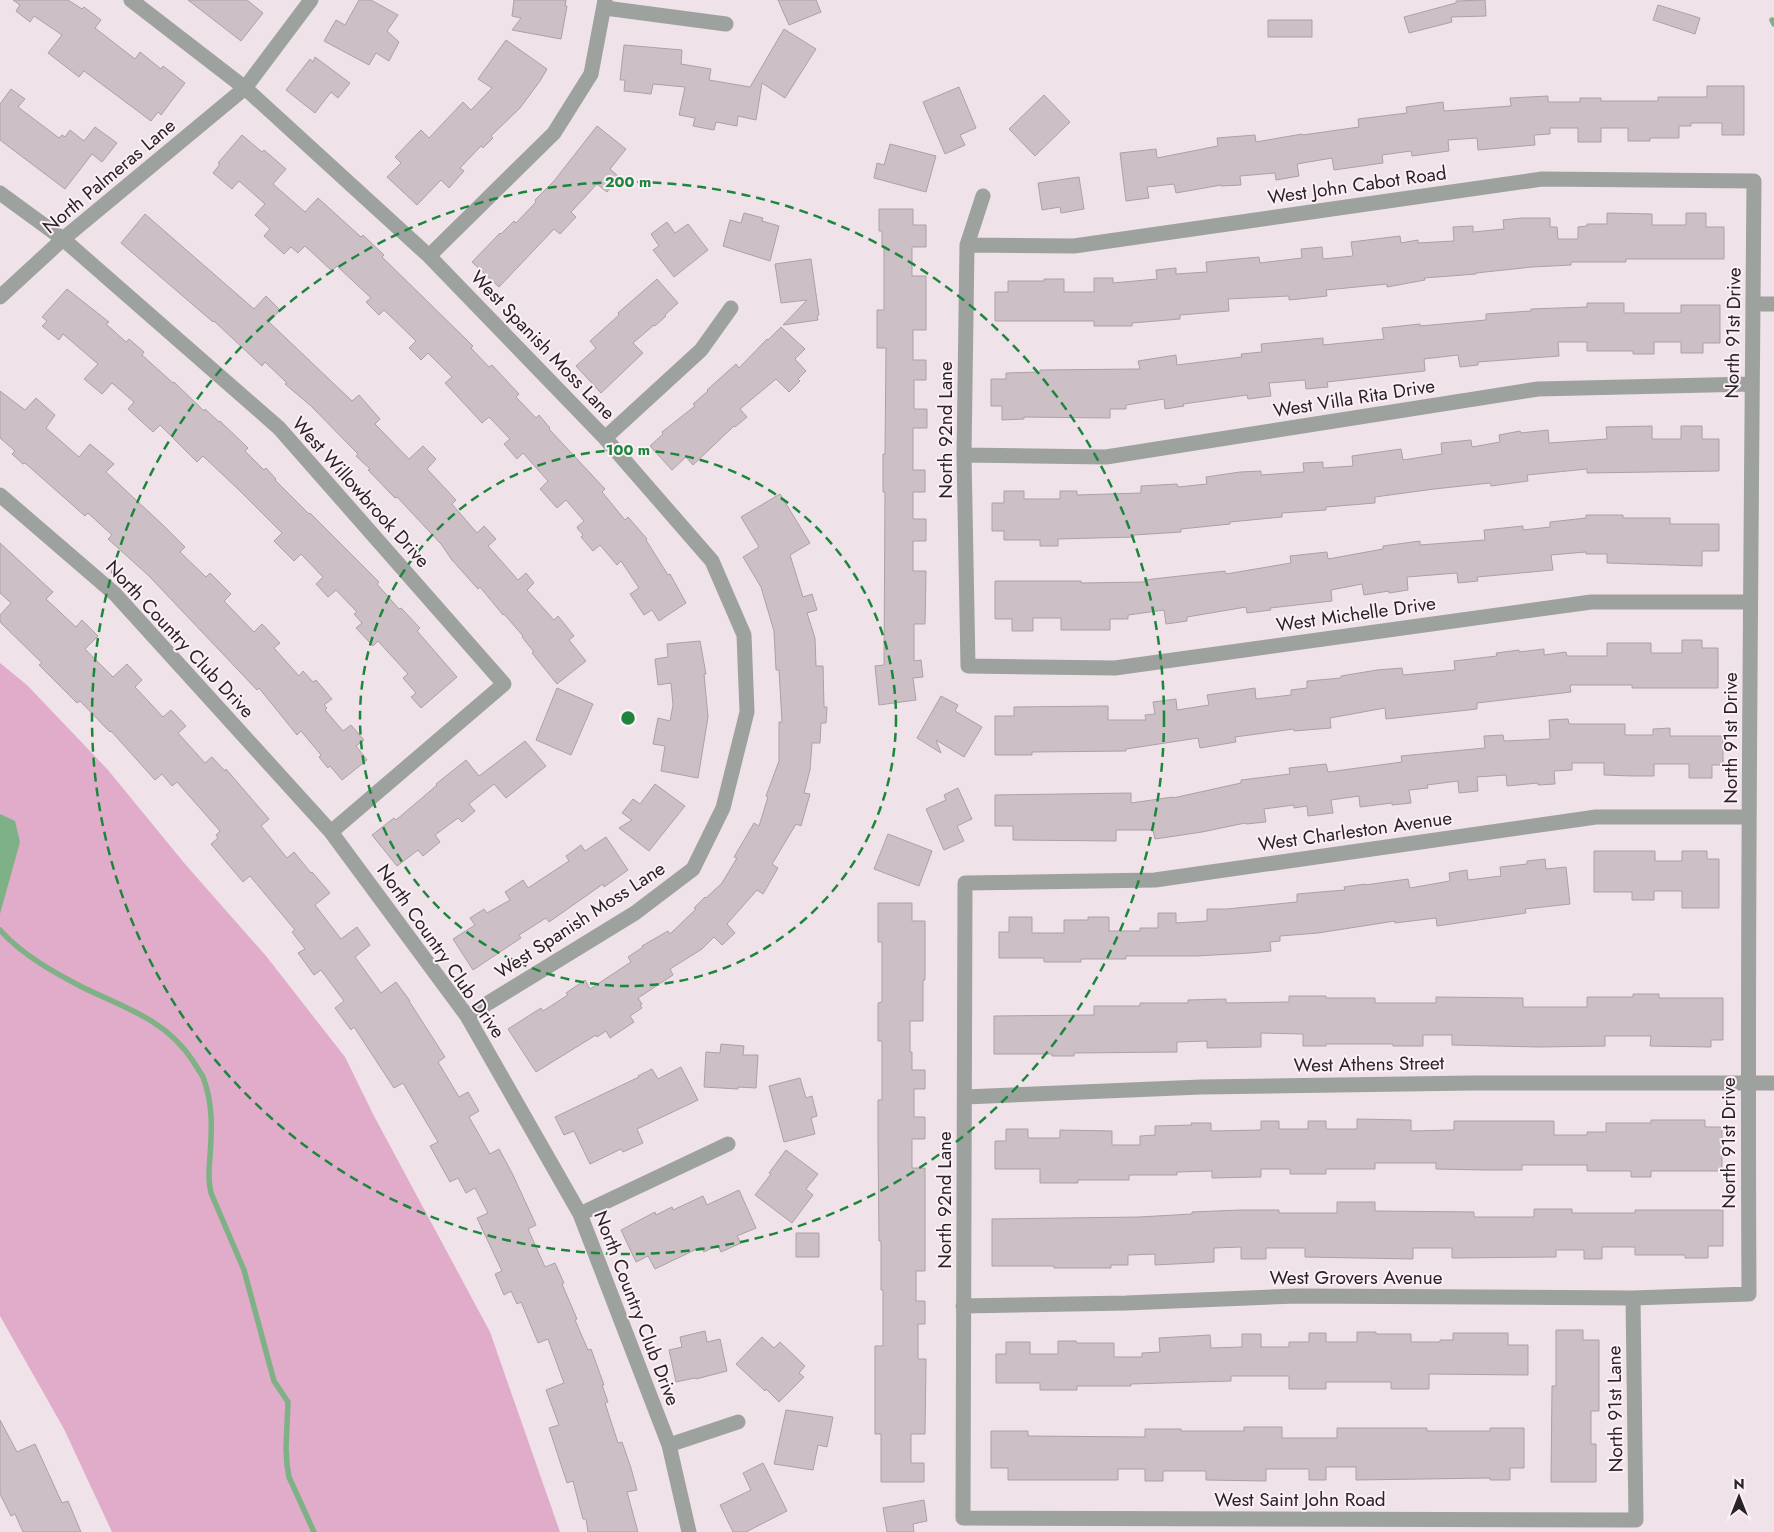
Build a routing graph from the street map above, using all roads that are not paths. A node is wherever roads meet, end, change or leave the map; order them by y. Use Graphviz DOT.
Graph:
graph roads {
  1 [pos="131,0"];
  2 [pos="310,0"];
  3 [pos="605,4"];
  4 [pos="726,24"];
  5 [pos="245,88"];
  6 [pos="1754,181"];
  7 [pos="0,193"];
  8 [pos="983,196"];
  9 [pos="63,239"];
  10 [pos="966,245"];
  11 [pos="429,256"];
  12 [pos="0,297"];
  13 [pos="1753,304"];
  14 [pos="1774,304"];
  15 [pos="732,308"];
  16 [pos="1752,384"];
  17 [pos="605,438"];
  18 [pos="964,455"];
  19 [pos="0,495"];
  20 [pos="1750,602"];
  21 [pos="968,666"];
  22 [pos="1749,817"];
  23 [pos="332,832"];
  24 [pos="965,883"];
  25 [pos="467,1016"];
  26 [pos="1748,1083"];
  27 [pos="1774,1083"];
  28 [pos="964,1097"];
  29 [pos="728,1144"];
  30 [pos="580,1214"];
  31 [pos="1749,1294"];
  32 [pos="1634,1298"];
  33 [pos="963,1306"];
  34 [pos="738,1422"];
  35 [pos="669,1445"];
  36 [pos="963,1518"];
  37 [pos="1636,1520"];
  38 [pos="689,1532"];
  1 -- 5 [label="street, West Spanish Moss Lane"];
  2 -- 5 [label="street, North Palmeras Lane"];
  3 -- 4 [label="street"];
  3 -- 11 [label="street"];
  5 -- 9 [label="street, North Palmeras Lane"];
  5 -- 11 [label="street, West Spanish Moss Lane"];
  6 -- 10 [label="street, West John Cabot Road"];
  6 -- 13 [label="street, North 91st Drive"];
  7 -- 9 [label="street, West Willowbrook Drive"];
  8 -- 10 [label="street, North 92nd Lane"];
  9 -- 12 [label="street, North Palmeras Lane"];
  9 -- 23 [label="street, West Willowbrook Drive"];
  10 -- 18 [label="street, North 92nd Lane"];
  11 -- 17 [label="street, West Spanish Moss Lane"];
  13 -- 14 [label="street"];
  13 -- 16 [label="street, North 91st Drive"];
  15 -- 17 [label="street"];
  16 -- 18 [label="street, West Villa Rita Drive"];
  16 -- 20 [label="street, North 91st Drive"];
  17 -- 25 [label="street, West Spanish Moss Lane"];
  18 -- 21 [label="street, North 92nd Lane"];
  19 -- 23 [label="street, North Country Club Drive"];
  20 -- 21 [label="street, West Michelle Drive"];
  20 -- 22 [label="street, North 91st Drive"];
  22 -- 24 [label="street, West Charleston Avenue"];
  22 -- 26 [label="street, North 91st Drive"];
  23 -- 25 [label="street, North Country Club Drive"];
  24 -- 28 [label="street, North 92nd Lane"];
  25 -- 30 [label="street, North Country Club Drive"];
  26 -- 27 [label="street, West Athens Street"];
  26 -- 28 [label="street, West Athens Street"];
  26 -- 31 [label="street, North 91st Drive"];
  28 -- 33 [label="street, North 92nd Lane"];
  29 -- 30 [label="street"];
  30 -- 35 [label="street, North Country Club Drive"];
  31 -- 32 [label="street, West Grovers Avenue"];
  32 -- 33 [label="street, West Grovers Avenue"];
  32 -- 37 [label="street, North 91st Lane"];
  33 -- 36 [label="street, North 92nd Lane"];
  34 -- 35 [label="street"];
  35 -- 38 [label="street, North Country Club Drive"];
  36 -- 37 [label="street, West Saint John Road"];
}
